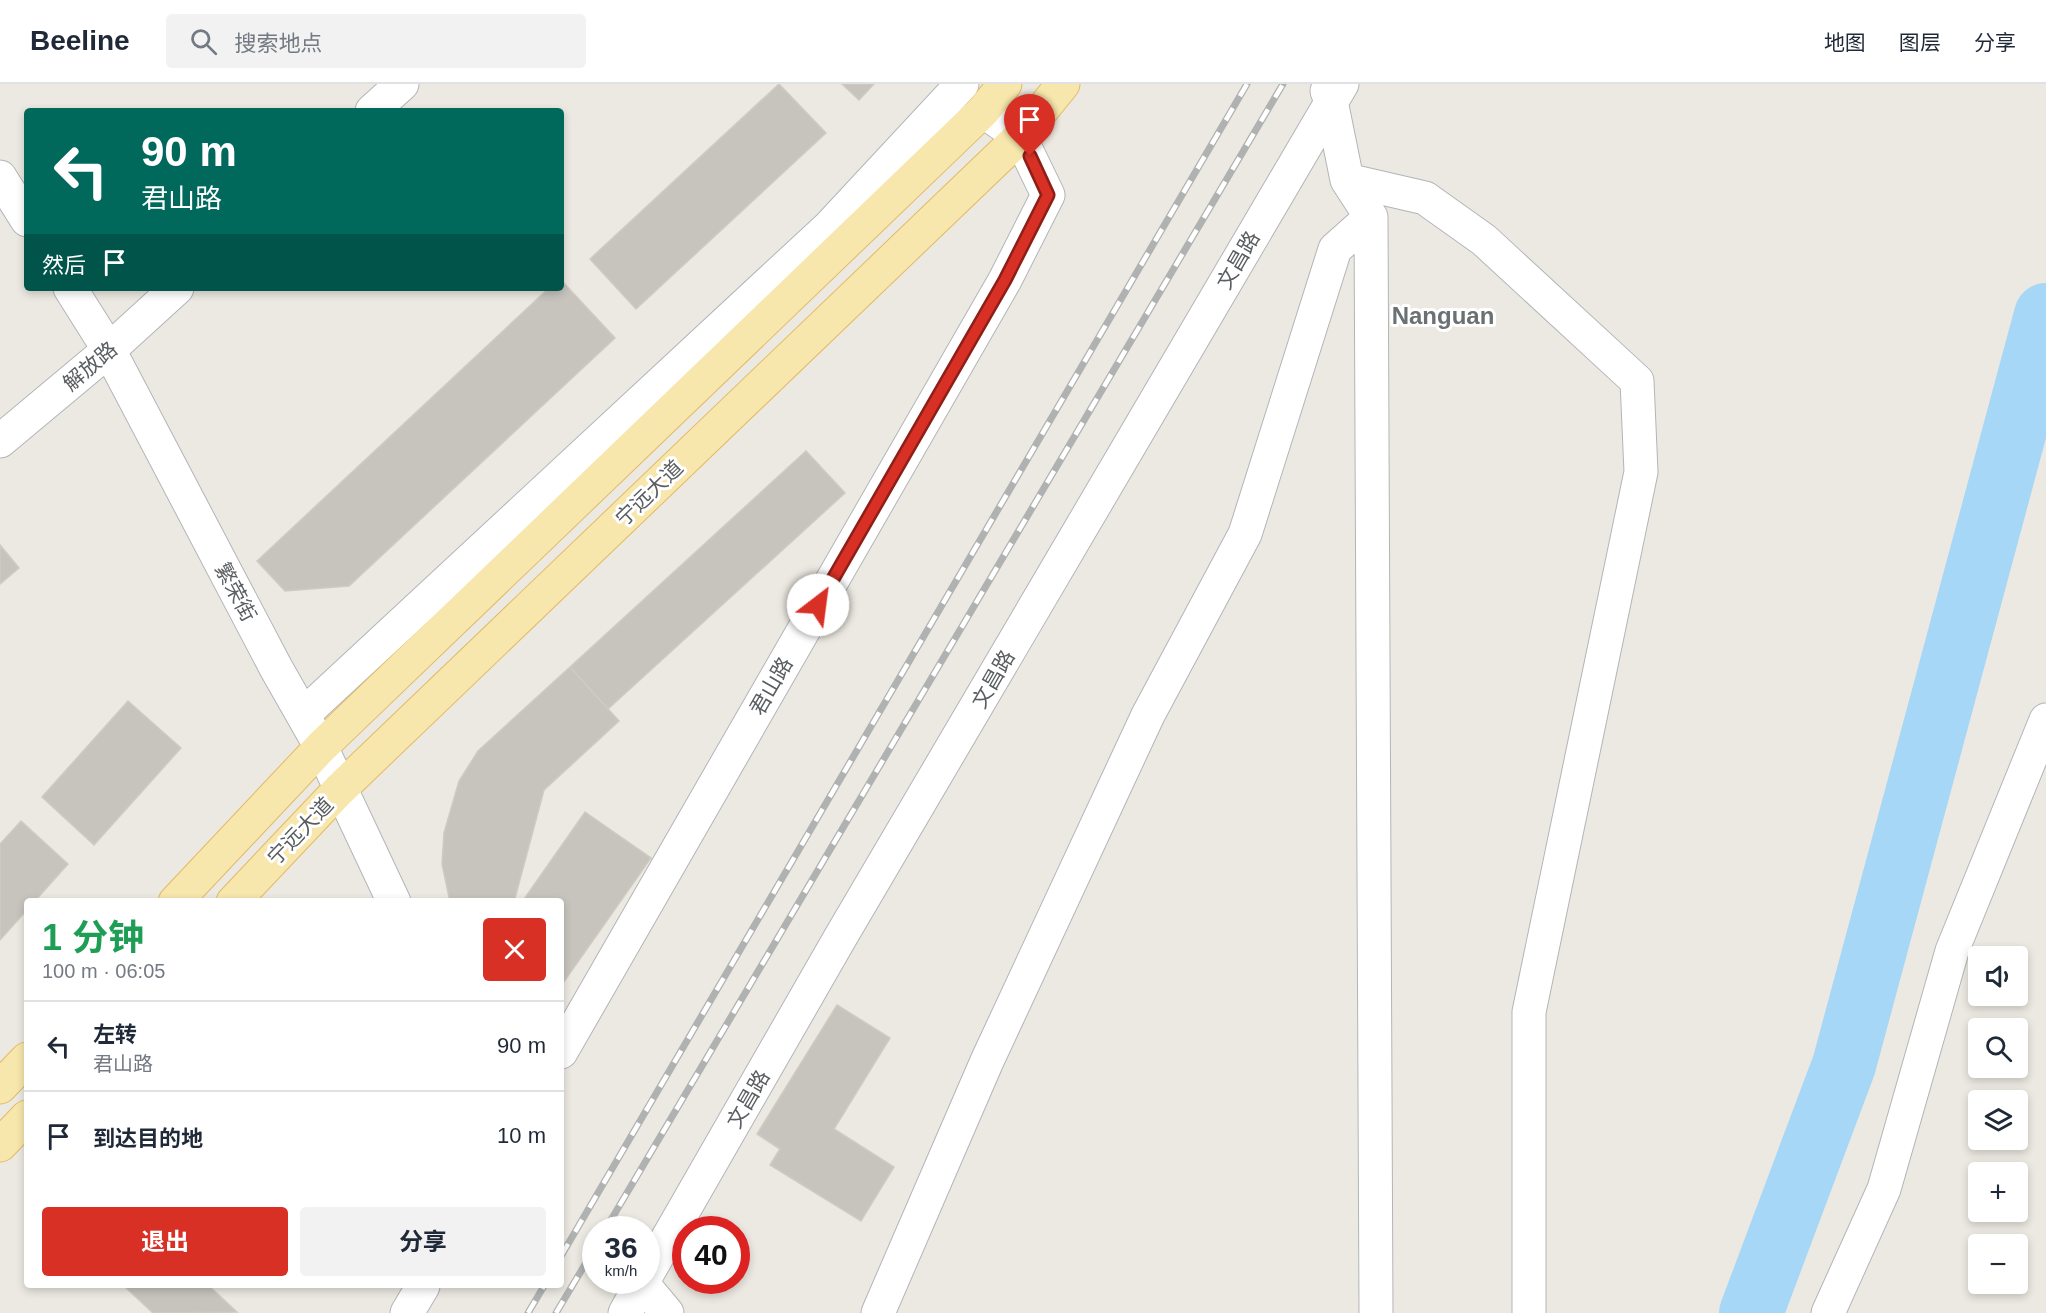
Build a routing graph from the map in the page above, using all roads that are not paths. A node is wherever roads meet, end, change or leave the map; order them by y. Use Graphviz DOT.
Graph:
graph roads {
  1 [pos="402,84"];
  2 [pos="962,84"];
  3 [pos="1005,84"];
  4 [pos="1064,84"];
  5 [pos="1332,90"];
  6 [pos="375,108"];
  7 [pos="983,111"];
  8 [pos="1020,137"];
  9 [pos="0,177"];
  10 [pos="1347,180"];
  11 [pos="24,215"];
  12 [pos="1371,217"];
  13 [pos="72,291"];
  14 [pos="174,291"];
  15 [pos="109,350"];
  16 [pos="0,441"];
  17 [pos="303,715"];
  18 [pos="2046,720"];
  19 [pos="321,747"];
  20 [pos="339,790"];
  21 [pos="179,898"];
  22 [pos="237,898"];
  23 [pos="392,898"];
  24 [pos="564,1047"];
  25 [pos="24,1062"];
  26 [pos="0,1087"];
  27 [pos="24,1120"];
  28 [pos="0,1145"];
  29 [pos="660,1252"];
  30 [pos="422,1288"];
  31 [pos="636,1294"];
  32 [pos="654,1294"];
  33 [pos="407,1313"];
  34 [pos="625,1313"];
  35 [pos="667,1313"];
  36 [pos="878,1313"];
  37 [pos="1376,1313"];
  38 [pos="1529,1313"];
  39 [pos="1828,1313"];
  1 -- 6 [label="street"];
  2 -- 17 [label="street"];
  3 -- 7 [label="main road, 宁远大道"];
  4 -- 8 [label="main road, 宁远大道"];
  5 -- 10 [label="street"];
  5 -- 29 [label="street, 文昌路"];
  7 -- 8 [label="street, 君山路"];
  7 -- 19 [label="main road, 宁远大道"];
  8 -- 20 [label="main road, 宁远大道"];
  8 -- 24 [label="street, 君山路"];
  9 -- 11 [label="street"];
  10 -- 12 [label="street"];
  10 -- 38 [label="street"];
  12 -- 36 [label="street"];
  12 -- 37 [label="street"];
  13 -- 15 [label="street, 繁荣街"];
  14 -- 15 [label="street, 解放路"];
  15 -- 16 [label="street, 解放路"];
  15 -- 17 [label="street, 繁荣街"];
  17 -- 19 [label="street, 繁荣街"];
  18 -- 39 [label="street"];
  19 -- 20 [label="street, 繁荣街"];
  19 -- 21 [label="main road, 宁远大道"];
  20 -- 22 [label="main road, 宁远大道"];
  20 -- 23 [label="street, 繁荣街"];
  25 -- 26 [label="main road"];
  27 -- 28 [label="main road"];
  30 -- 33 [label="street"];
  31 -- 34 [label="street, 文昌路"];
  32 -- 35 [label="street"];
}
